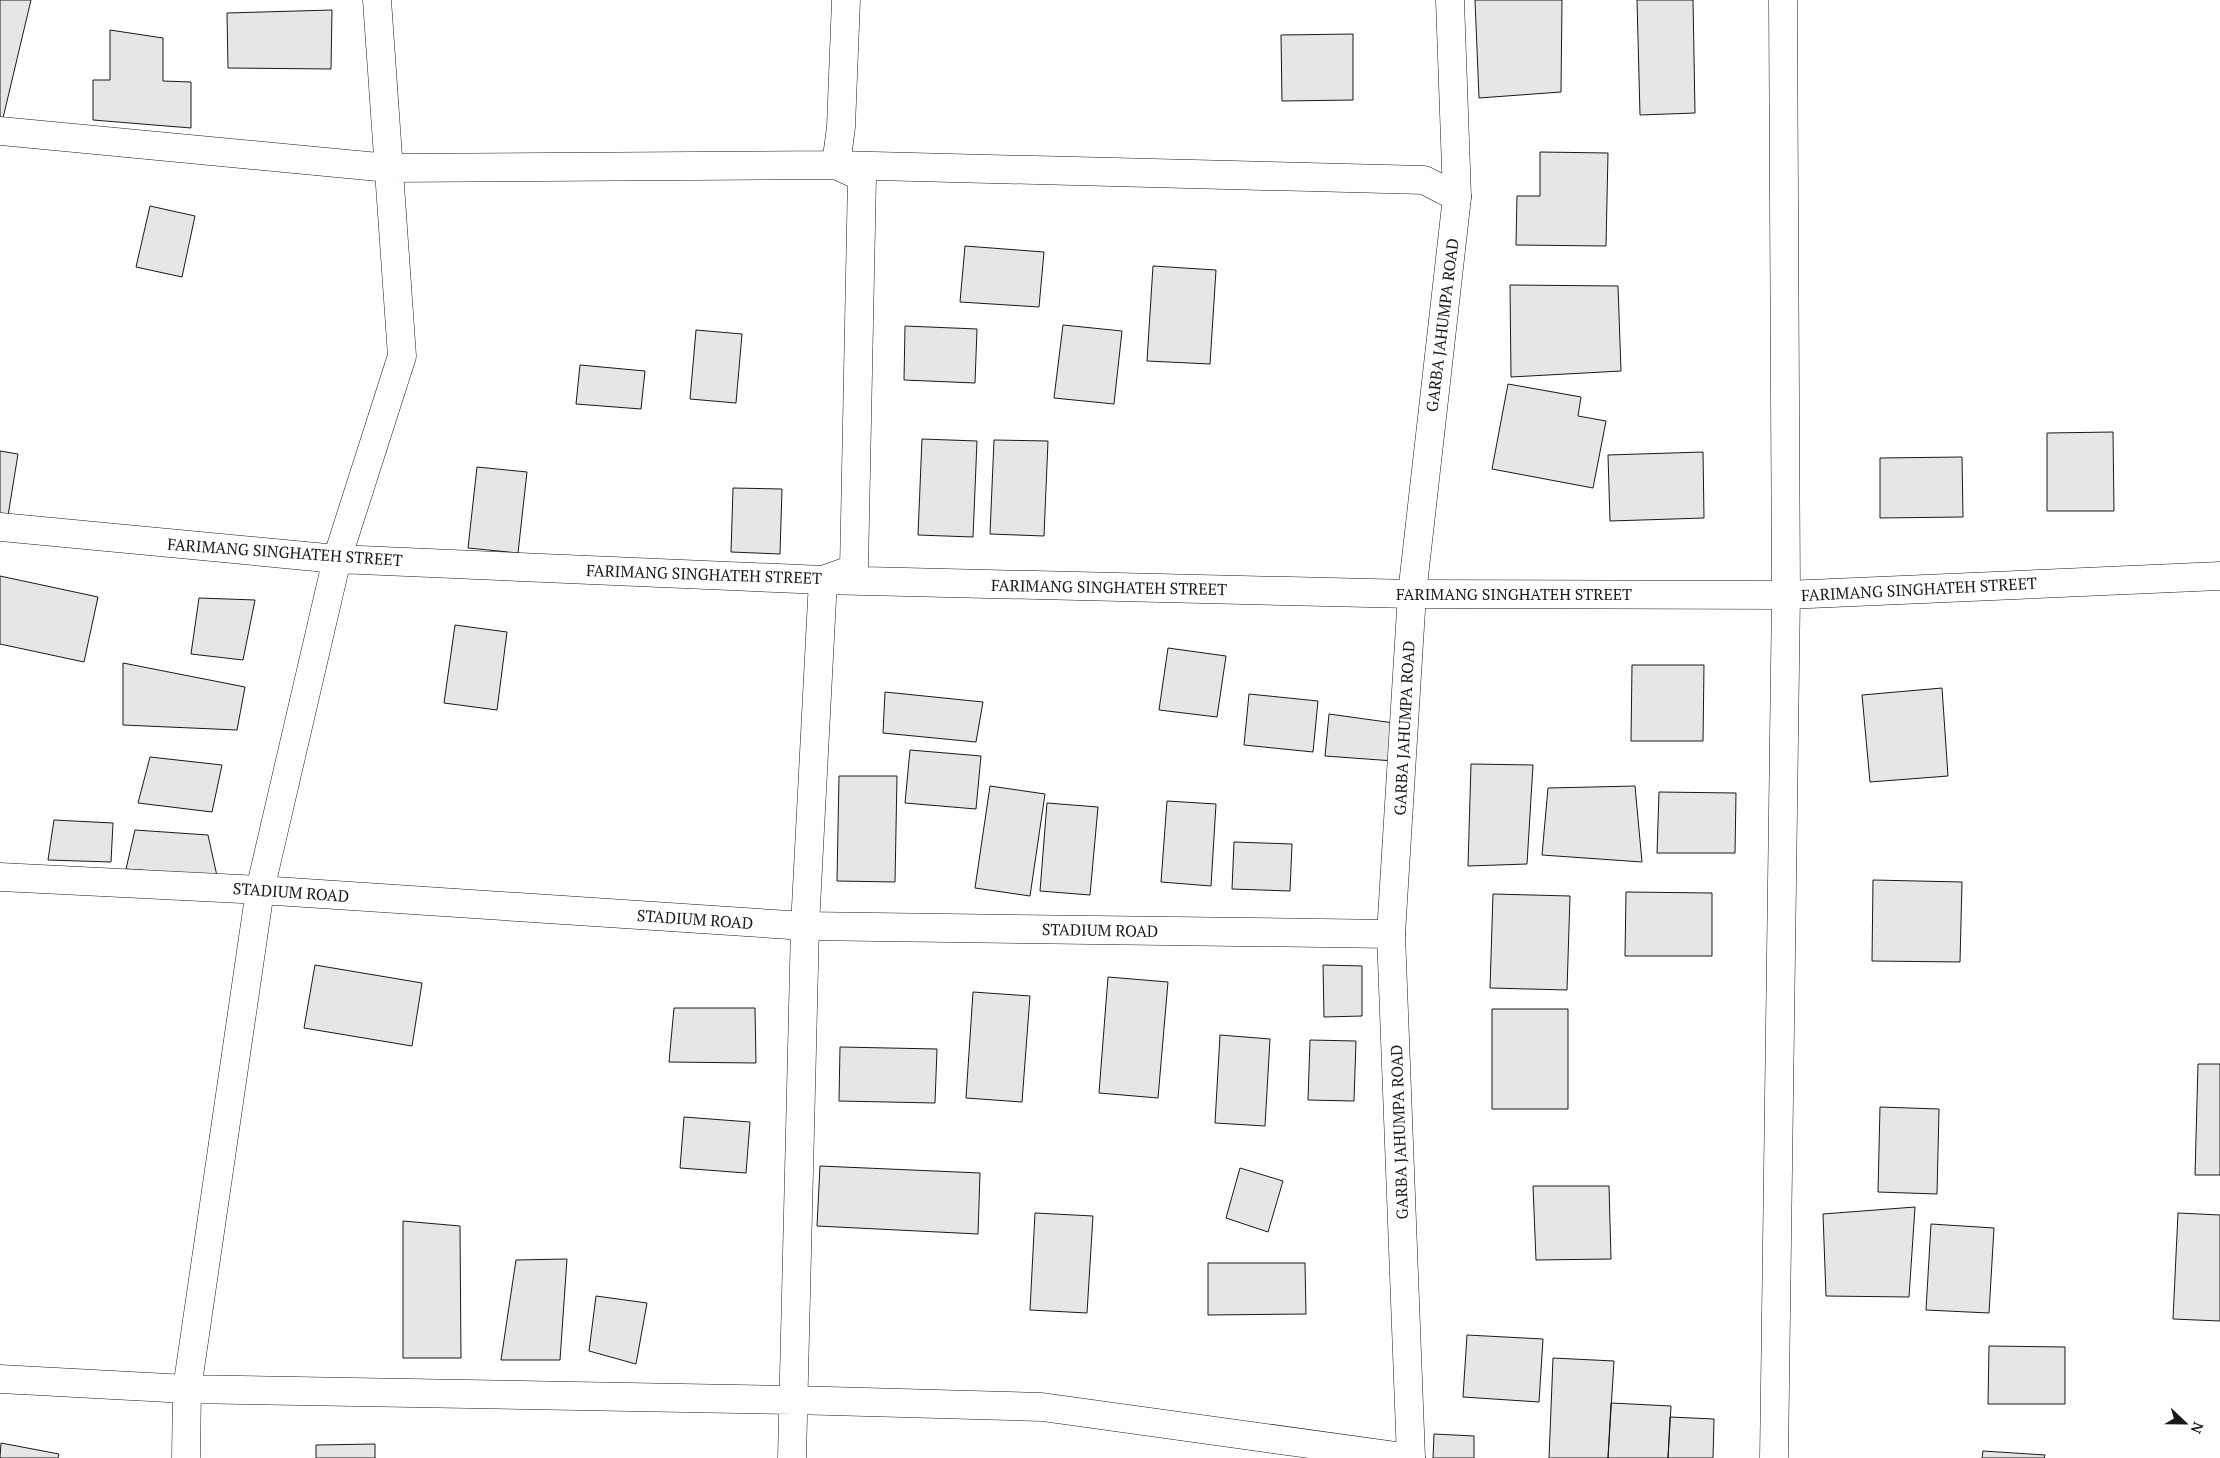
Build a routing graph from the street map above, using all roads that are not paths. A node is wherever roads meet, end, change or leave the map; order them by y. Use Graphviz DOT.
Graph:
graph roads {
  1 [pos="377,0"];
  2 [pos="846,0"];
  3 [pos="1450,0"];
  4 [pos="1782,0"];
  5 [pos="0,131"];
  6 [pos="836,165"];
  7 [pos="389,168"];
  8 [pos="1457,196"];
  9 [pos="0,527"];
  10 [pos="337,559"];
  11 [pos="2220,576"];
  12 [pos="823,580"];
  13 [pos="1412,594"];
  14 [pos="1786,595"];
  15 [pos="0,877"];
  16 [pos="260,890"];
  17 [pos="805,926"];
  18 [pos="1391,934"];
  19 [pos="0,1379"];
  20 [pos="187,1389"];
  21 [pos="793,1400"];
  22 [pos="173,1458"];
  23 [pos="186,1458"];
  24 [pos="792,1458"];
  25 [pos="1411,1458"];
  26 [pos="1774,1458"];
  1 -- 7 [label="street"];
  2 -- 6 [label="street"];
  3 -- 8 [label="street, GARBA JAHUMPA ROAD"];
  4 -- 14 [label="street"];
  5 -- 7 [label="street"];
  6 -- 7 [label="street"];
  6 -- 8 [label="street"];
  6 -- 12 [label="street"];
  7 -- 10 [label="street"];
  8 -- 13 [label="street, GARBA JAHUMPA ROAD"];
  9 -- 10 [label="street, FARIMANG SINGHATEH STREET"];
  10 -- 12 [label="street, FARIMANG SINGHATEH STREET"];
  10 -- 16 [label="street"];
  11 -- 14 [label="street, FARIMANG SINGHATEH STREET"];
  12 -- 13 [label="street, FARIMANG SINGHATEH STREET"];
  12 -- 17 [label="street"];
  13 -- 14 [label="street, FARIMANG SINGHATEH STREET"];
  13 -- 18 [label="street, GARBA JAHUMPA ROAD"];
  14 -- 26 [label="street"];
  15 -- 16 [label="street, STADIUM ROAD"];
  16 -- 17 [label="street, STADIUM ROAD"];
  16 -- 20 [label="street"];
  17 -- 18 [label="street, STADIUM ROAD"];
  17 -- 21 [label="street"];
  18 -- 25 [label="street, GARBA JAHUMPA ROAD"];
  19 -- 20 [label="street"];
  20 -- 21 [label="street"];
  20 -- 22 [label="street"];
  20 -- 23 [label="street"];
  21 -- 24 [label="street"];
  21 -- 25 [label="street"];
}
